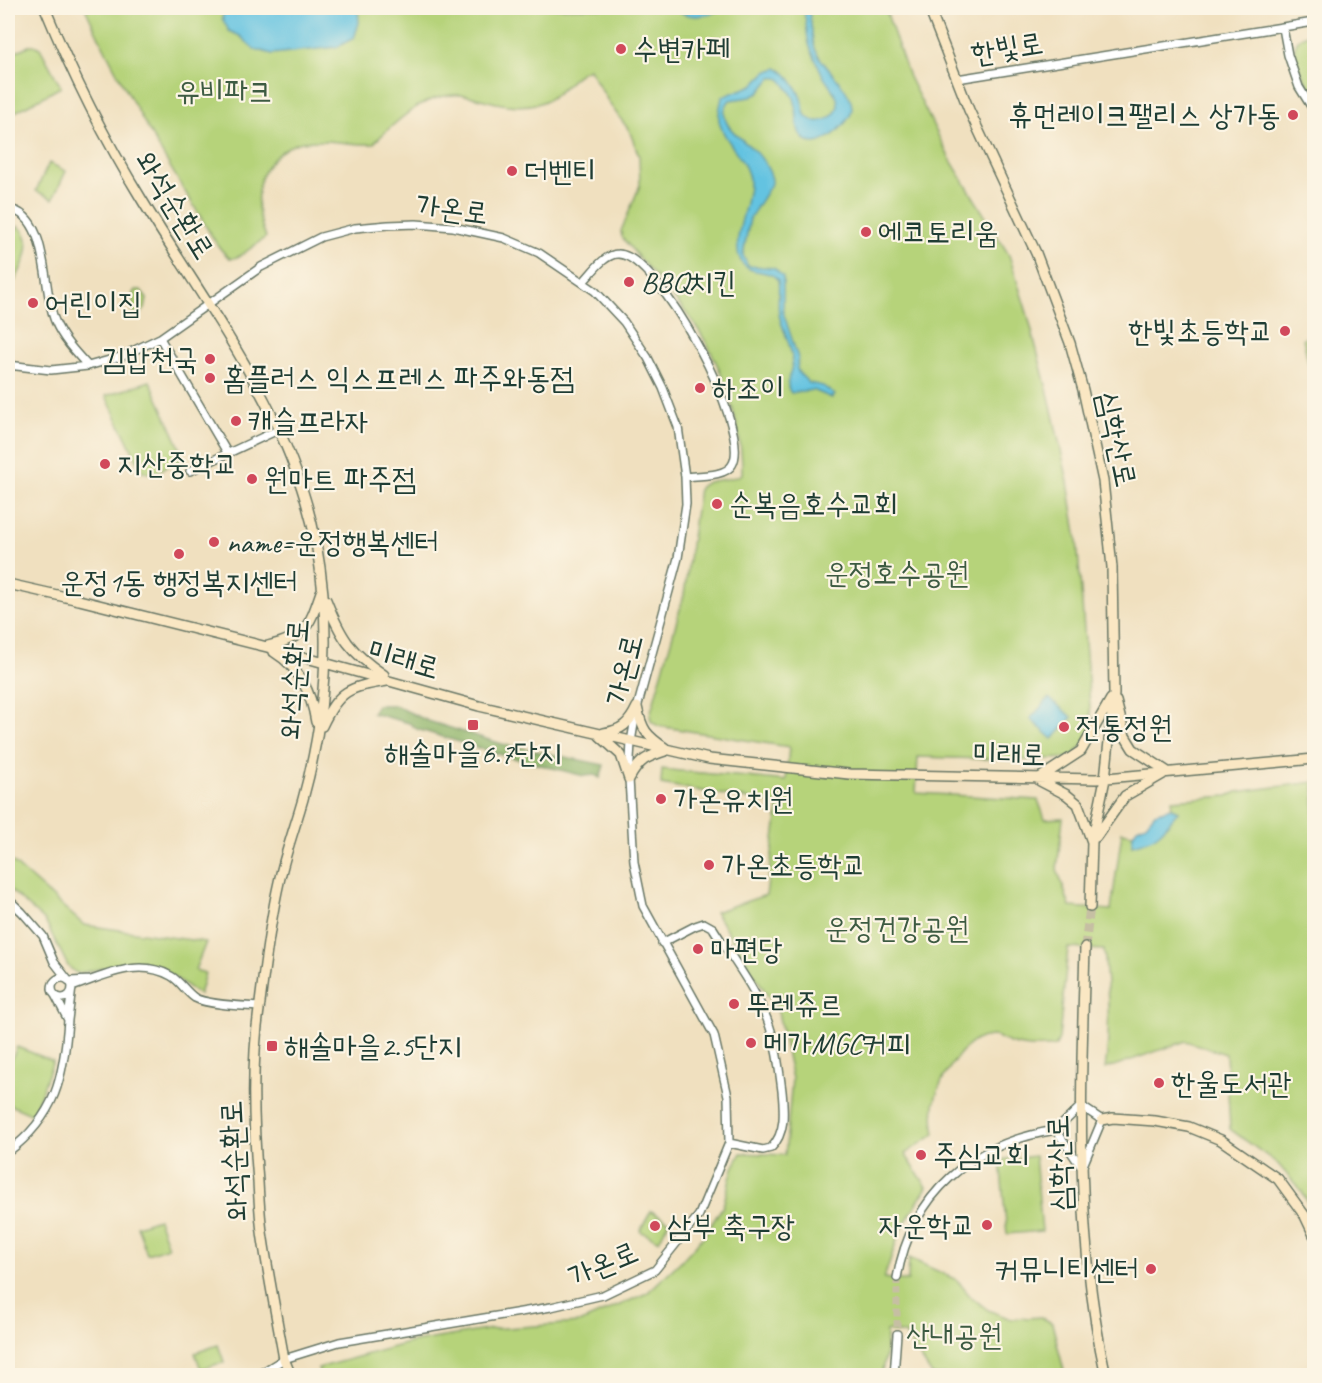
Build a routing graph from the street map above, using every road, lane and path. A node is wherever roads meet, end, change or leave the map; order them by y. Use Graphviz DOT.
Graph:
graph roads {
  1 [pos="45,8"];
  2 [pos="929,8"];
  3 [pos="1314,22"];
  4 [pos="1283,28"];
  5 [pos="957,79"];
  6 [pos="1314,111"];
  7 [pos="8,209"];
  8 [pos="584,282"];
  9 [pos="207,304"];
  10 [pos="64,325"];
  11 [pos="61,333"];
  12 [pos="160,338"];
  13 [pos="8,365"];
  14 [pos="88,366"];
  15 [pos="280,429"];
  16 [pos="228,454"];
  17 [pos="190,471"];
  18 [pos="685,477"];
  19 [pos="8,584"];
  20 [pos="322,590"];
  21 [pos="267,647"];
  22 [pos="326,663"];
  23 [pos="391,680"];
  24 [pos="1114,694"];
  25 [pos="637,707"];
  26 [pos="318,733"];
  27 [pos="598,734"];
  28 [pos="631,742"];
  29 [pos="669,750"];
  30 [pos="1314,759"];
  31 [pos="1168,772"];
  32 [pos="629,779"];
  33 [pos="1038,779"];
  34 [pos="1105,779"];
  35 [pos="1092,842"];
  36 [pos="8,898"];
  37 [pos="1090,907"];
  38 [pos="662,943"];
  39 [pos="1085,947"];
  40 [pos="54,962"];
  41 [pos="70,982"];
  42 [pos="52,985"];
  43 [pos="55,995"];
  44 [pos="259,1007"];
  45 [pos="68,1020"];
  46 [pos="1081,1106"];
  47 [pos="1102,1120"];
  48 [pos="1056,1130"];
  49 [pos="729,1143"];
  50 [pos="8,1152"];
  51 [pos="1082,1168"];
  52 [pos="1314,1234"];
  53 [pos="897,1278"];
  54 [pos="897,1334"];
  55 [pos="284,1359"];
  56 [pos="256,1376"];
  57 [pos="291,1376"];
  58 [pos="894,1376"];
  59 [pos="1106,1376"];
  1 -- 9 [label="street, 와석순환로"];
  2 -- 5 [label="street, 심학산로"];
  3 -- 4 [label="street, 한빛로"];
  4 -- 5 [label="street, 한빛로"];
  4 -- 6 [label="street"];
  5 -- 24 [label="street, 심학산로"];
  7 -- 11 [label="street"];
  8 -- 9 [label="street, 가온로"];
  8 -- 18 [label="street, 가온로"];
  8 -- 18 [label="street"];
  9 -- 12 [label="street, 가온로"];
  9 -- 15 [label="street, 와석순환로"];
  10 -- 11 [label="street"];
  11 -- 14 [label="street"];
  12 -- 14 [label="street, 가온로"];
  12 -- 16 [label="street"];
  13 -- 14 [label="street, 가온로"];
  15 -- 16 [label="street"];
  15 -- 20 [label="street, 와석순환로"];
  16 -- 17 [label="street"];
  18 -- 25 [label="street, 가온로"];
  19 -- 21 [label="street, 미래로"];
  20 -- 21 [label="street"];
  20 -- 22 [label="street, 와석순환로"];
  20 -- 23 [label="street"];
  21 -- 22 [label="street, 미래로"];
  21 -- 26 [label="street"];
  22 -- 23 [label="street, 미래로"];
  22 -- 26 [label="street, 와석순환로"];
  23 -- 26 [label="street"];
  23 -- 27 [label="street, 미래로"];
  24 -- 31 [label="street"];
  24 -- 33 [label="street"];
  24 -- 34 [label="street, 심학산로"];
  25 -- 27 [label="street"];
  25 -- 28 [label="street, 가온로"];
  25 -- 29 [label="street"];
  26 -- 44 [label="street, 와석순환로"];
  27 -- 28 [label="street, 미래로"];
  27 -- 32 [label="street"];
  28 -- 29 [label="street, 미래로"];
  28 -- 32 [label="street, 가온로"];
  29 -- 32 [label="street"];
  29 -- 33 [label="street, 미래로"];
  30 -- 31 [label="street, 미래로"];
  31 -- 34 [label="street, 미래로"];
  31 -- 35 [label="street"];
  32 -- 38 [label="street, 가온로"];
  33 -- 34 [label="street, 미래로"];
  33 -- 35 [label="street"];
  34 -- 35 [label="street, 심학산로"];
  35 -- 37 [label="street, 심학산로"];
  36 -- 40 [label="street"];
  38 -- 49 [label="street, 가온로"];
  38 -- 49 [label="street"];
  39 -- 46 [label="street, 심학산로"];
  40 -- 41 [label="street"];
  40 -- 42 [label="street"];
  41 -- 42 [label="street"];
  41 -- 43 [label="street"];
  41 -- 44 [label="street"];
  41 -- 45 [label="street"];
  42 -- 43 [label="street"];
  43 -- 45 [label="street"];
  44 -- 55 [label="street, 와석순환로"];
  45 -- 50 [label="street"];
  46 -- 47 [label="street"];
  46 -- 48 [label="street"];
  46 -- 51 [label="street, 심학산로"];
  47 -- 51 [label="street"];
  47 -- 52 [label="street"];
  48 -- 51 [label="street"];
  48 -- 53 [label="street"];
  49 -- 55 [label="street, 가온로"];
  51 -- 59 [label="street, 심학산로"];
  54 -- 58 [label="street"];
  55 -- 56 [label="street, 가온로"];
  55 -- 57 [label="street, 와석순환로"];
}
